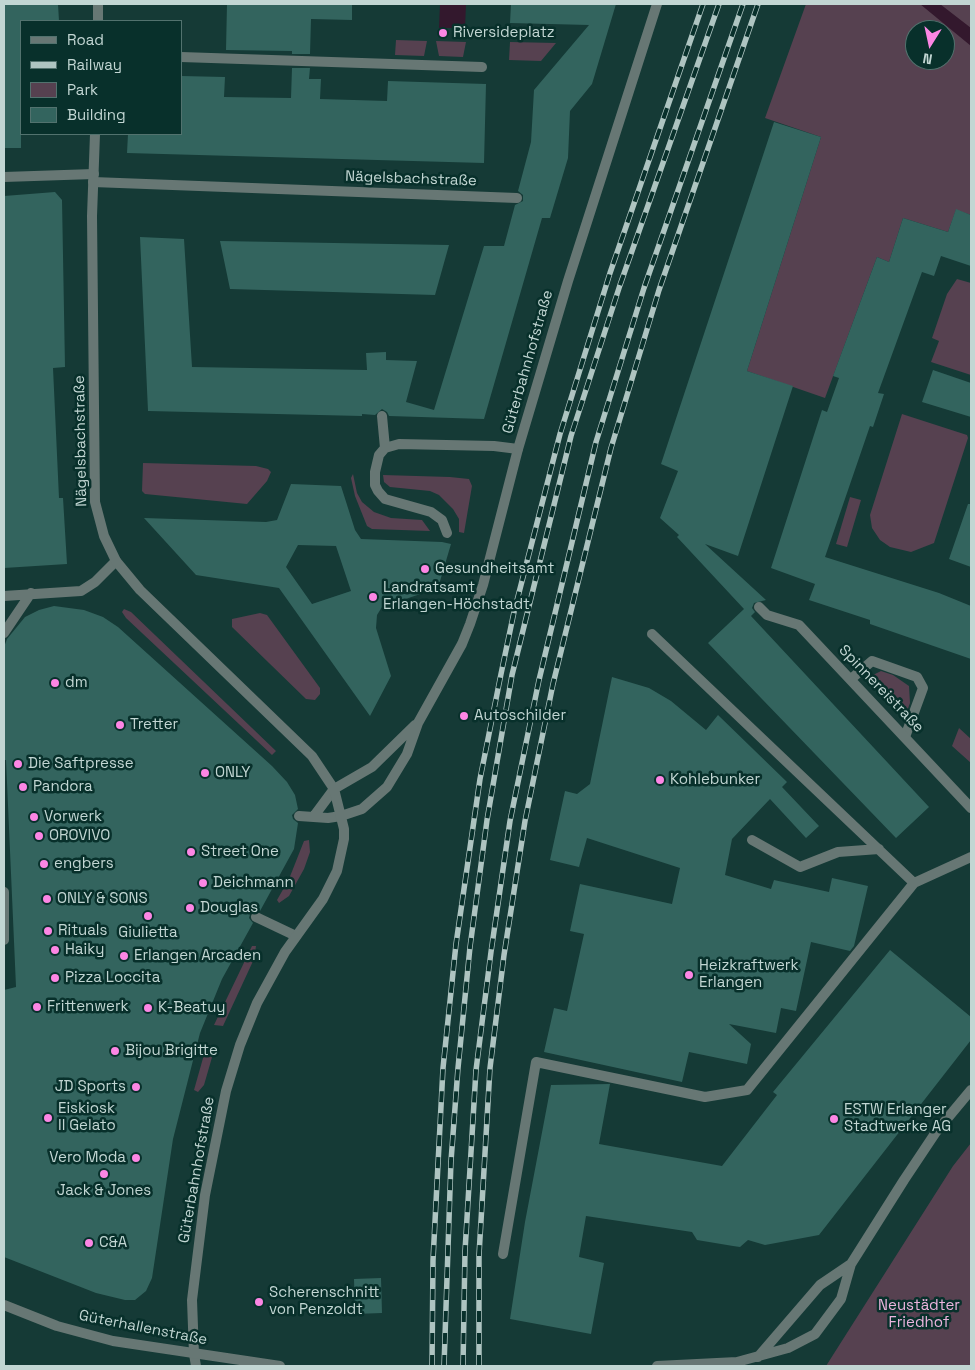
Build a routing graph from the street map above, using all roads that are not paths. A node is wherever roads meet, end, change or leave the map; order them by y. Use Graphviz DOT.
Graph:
graph roads {
  1 [pos="98,4"];
  2 [pos="657,4"];
  3 [pos="98,20"];
  4 [pos="182,57"];
  5 [pos="482,67"];
  6 [pos="95,135"];
  7 [pos="4,177"];
  8 [pos="94,178"];
  9 [pos="517,198"];
  10 [pos="382,416"];
  11 [pos="385,448"];
  12 [pos="518,449"];
  13 [pos="447,533"];
  14 [pos="116,561"];
  15 [pos="31,593"];
  16 [pos="4,596"];
  17 [pos="760,607"];
  18 [pos="4,633"];
  19 [pos="652,634"];
  20 [pos="851,679"];
  21 [pos="418,723"];
  22 [pos="906,736"];
  23 [pos="334,789"];
  24 [pos="971,808"];
  25 [pos="299,816"];
  26 [pos="314,816"];
  27 [pos="341,816"];
  28 [pos="752,840"];
  29 [pos="879,849"];
  30 [pos="971,857"];
  31 [pos="914,883"];
  32 [pos="4,892"];
  33 [pos="256,917"];
  34 [pos="296,936"];
  35 [pos="4,940"];
  36 [pos="971,1090"];
  37 [pos="503,1254"];
  38 [pos="851,1264"];
  39 [pos="4,1305"];
  40 [pos="194,1354"];
  41 [pos="757,1362"];
  42 [pos="196,1366"];
  43 [pos="280,1366"];
  44 [pos="657,1366"];
  1 -- 3 [label="street"];
  2 -- 12 [label="street, Güterbahnhofstraße"];
  4 -- 5 [label="street"];
  6 -- 8 [label="street, Nägelsbachstraße"];
  7 -- 8 [label="street"];
  8 -- 9 [label="street, Nägelsbachstraße"];
  8 -- 14 [label="street, Nägelsbachstraße"];
  10 -- 11 [label="street"];
  11 -- 12 [label="street"];
  11 -- 13 [label="street"];
  12 -- 21 [label="street, Güterbahnhofstraße"];
  14 -- 15 [label="street"];
  14 -- 23 [label="street, Nägelsbachstraße"];
  15 -- 16 [label="street"];
  15 -- 18 [label="street"];
  17 -- 20 [label="street, Spinnereistraße"];
  19 -- 29 [label="street"];
  20 -- 22 [label="street, Spinnereistraße"];
  20 -- 22 [label="street"];
  21 -- 23 [label="street, Güterbahnhofstraße"];
  21 -- 27 [label="street, Güterbahnhofstraße"];
  22 -- 24 [label="street, Spinnereistraße"];
  23 -- 26 [label="street"];
  23 -- 27 [label="street, Nägelsbachstraße"];
  25 -- 26 [label="street"];
  26 -- 27 [label="street"];
  27 -- 34 [label="street, Güterbahnhofstraße"];
  28 -- 29 [label="street"];
  29 -- 31 [label="street"];
  30 -- 31 [label="street"];
  31 -- 37 [label="street"];
  32 -- 35 [label="street"];
  33 -- 34 [label="street"];
  34 -- 40 [label="street, Güterbahnhofstraße"];
  36 -- 38 [label="street"];
  38 -- 41 [label="street"];
  38 -- 41 [label="street"];
  39 -- 40 [label="street, Güterhallenstraße"];
  40 -- 42 [label="street, Güterbahnhofstraße"];
  40 -- 43 [label="street, Güterhallenstraße"];
  41 -- 44 [label="street"];
}
